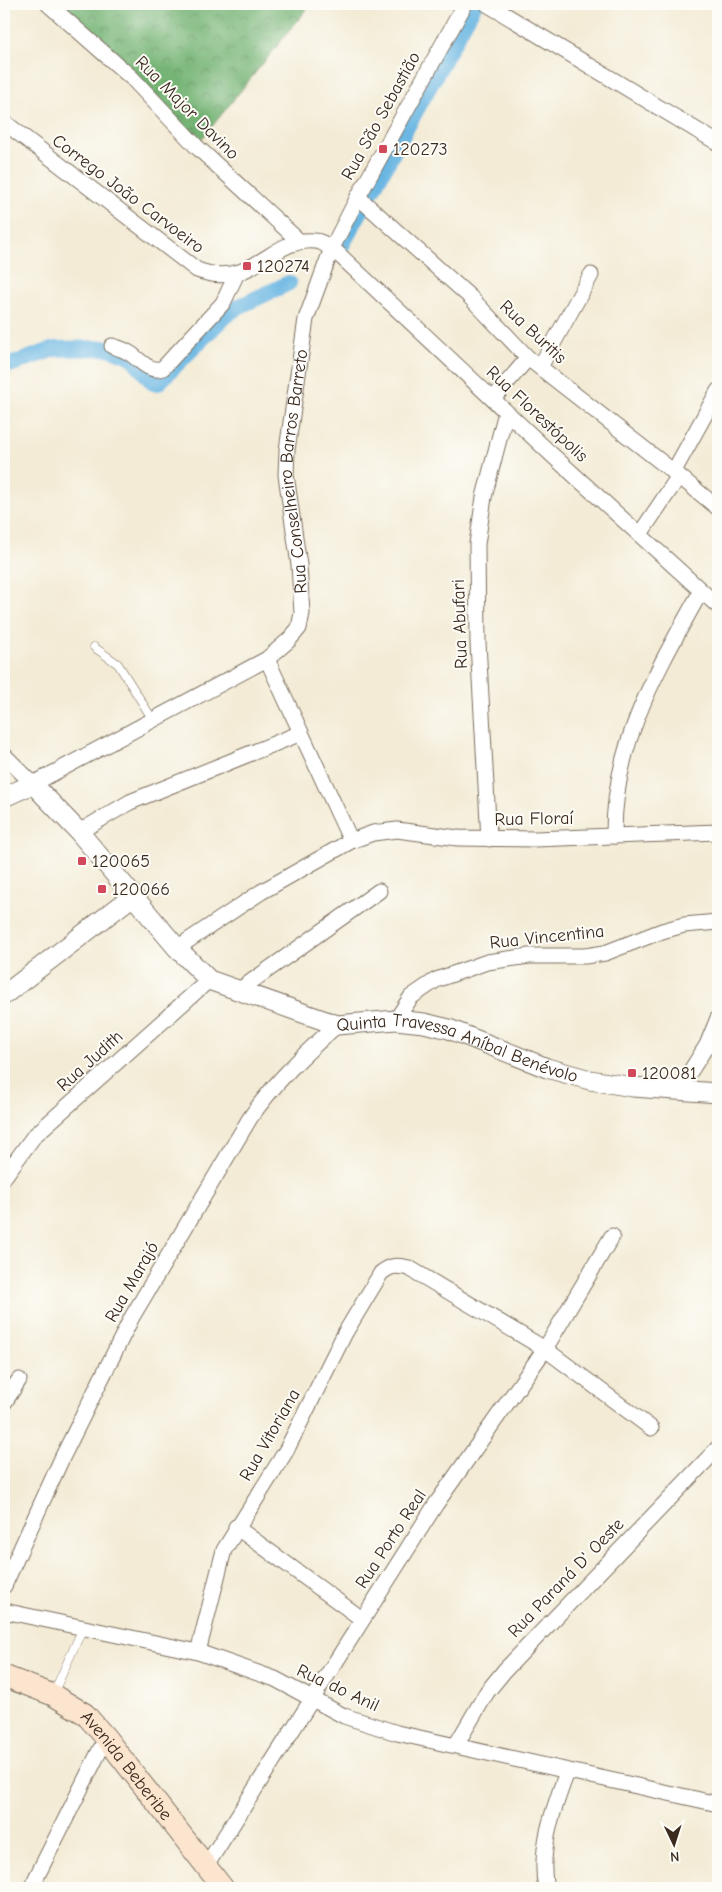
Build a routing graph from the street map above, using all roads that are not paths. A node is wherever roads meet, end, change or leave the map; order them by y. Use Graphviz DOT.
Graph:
graph roads {
  1 [pos="48,4"];
  2 [pos="465,4"];
  3 [pos="487,4"];
  4 [pos="4,122"];
  5 [pos="718,144"];
  6 [pos="364,201"];
  7 [pos="299,241"];
  8 [pos="332,248"];
  9 [pos="237,274"];
  10 [pos="591,275"];
  11 [pos="112,346"];
  12 [pos="534,362"];
  13 [pos="718,391"];
  14 [pos="493,399"];
  15 [pos="506,412"];
  16 [pos="676,474"];
  17 [pos="718,508"];
  18 [pos="640,534"];
  19 [pos="701,591"];
  20 [pos="718,606"];
  21 [pos="94,647"];
  22 [pos="267,659"];
  23 [pos="152,720"];
  24 [pos="301,733"];
  25 [pos="4,755"];
  26 [pos="33,784"];
  27 [pos="4,797"];
  28 [pos="79,832"];
  29 [pos="718,832"];
  30 [pos="614,836"];
  31 [pos="489,839"];
  32 [pos="352,841"];
  33 [pos="379,891"];
  34 [pos="133,896"];
  35 [pos="718,922"];
  36 [pos="177,948"];
  37 [pos="209,980"];
  38 [pos="238,990"];
  39 [pos="4,996"];
  40 [pos="718,1018"];
  41 [pos="396,1020"];
  42 [pos="337,1025"];
  43 [pos="678,1091"];
  44 [pos="718,1093"];
  45 [pos="4,1177"];
  46 [pos="612,1236"];
  47 [pos="545,1349"];
  48 [pos="19,1380"];
  49 [pos="4,1403"];
  50 [pos="651,1428"];
  51 [pos="718,1448"];
  52 [pos="236,1527"];
  53 [pos="4,1586"];
  54 [pos="4,1611"];
  55 [pos="362,1620"];
  56 [pos="83,1628"];
  57 [pos="198,1652"];
  58 [pos="4,1676"];
  59 [pos="52,1695"];
  60 [pos="314,1699"];
  61 [pos="106,1738"];
  62 [pos="456,1745"];
  63 [pos="567,1772"];
  64 [pos="718,1804"];
  65 [pos="206,1866"];
  66 [pos="31,1888"];
  67 [pos="223,1888"];
  68 [pos="546,1888"];
  1 -- 7 [label="street, Rua Major Davino"];
  2 -- 6 [label="street, Rua São Sebastião"];
  3 -- 5 [label="street"];
  4 -- 9 [label="street, Corrego João Carvoeiro"];
  6 -- 8 [label="street, Rua São Sebastião"];
  6 -- 12 [label="street, Rua Buritis"];
  7 -- 8 [label="street"];
  7 -- 9 [label="street"];
  8 -- 14 [label="street, Rua Florestópolis"];
  8 -- 22 [label="street, Rua Conselheiro Barros Barreto"];
  9 -- 11 [label="street"];
  10 -- 12 [label="street"];
  12 -- 14 [label="street"];
  12 -- 16 [label="street, Rua Buritis"];
  13 -- 16 [label="street"];
  14 -- 15 [label="street, Rua Florestópolis"];
  15 -- 18 [label="street, Rua Florestópolis"];
  15 -- 31 [label="street, Rua Abufari"];
  16 -- 17 [label="street, Rua Buritis"];
  16 -- 18 [label="street"];
  18 -- 19 [label="street, Rua Florestópolis"];
  19 -- 20 [label="street, Rua Florestópolis"];
  19 -- 30 [label="street"];
  21 -- 23 [label="lane"];
  22 -- 23 [label="street, Rua Conselheiro Barros Barreto"];
  22 -- 24 [label="street"];
  23 -- 26 [label="street, Rua Conselheiro Barros Barreto"];
  24 -- 28 [label="street"];
  24 -- 32 [label="street"];
  25 -- 26 [label="street, Quinta Travessa Aníbal Benévolo"];
  26 -- 27 [label="street, Rua Conselheiro Barros Barreto"];
  26 -- 28 [label="street, Quinta Travessa Aníbal Benévolo"];
  28 -- 34 [label="street, Quinta Travessa Aníbal Benévolo"];
  29 -- 30 [label="street, Rua Floraí"];
  30 -- 31 [label="street, Rua Floraí"];
  31 -- 32 [label="street, Rua Floraí"];
  32 -- 36 [label="street, Rua Floraí"];
  33 -- 38 [label="street"];
  34 -- 36 [label="street, Quinta Travessa Aníbal Benévolo"];
  34 -- 39 [label="street"];
  35 -- 41 [label="street, Rua Vincentina"];
  36 -- 37 [label="street, Quinta Travessa Aníbal Benévolo"];
  37 -- 38 [label="street, Quinta Travessa Aníbal Benévolo"];
  37 -- 45 [label="street, Rua Judith"];
  38 -- 42 [label="street, Quinta Travessa Aníbal Benévolo"];
  40 -- 43 [label="street"];
  41 -- 42 [label="street, Quinta Travessa Aníbal Benévolo"];
  41 -- 43 [label="street, Quinta Travessa Aníbal Benévolo"];
  42 -- 53 [label="street, Rua Marajó"];
  43 -- 44 [label="street, Quinta Travessa Aníbal Benévolo"];
  46 -- 47 [label="street, Rua Porto Real"];
  47 -- 50 [label="street"];
  47 -- 52 [label="street, Rua Vitoriana"];
  47 -- 55 [label="street, Rua Porto Real"];
  48 -- 49 [label="street"];
  51 -- 62 [label="street, Rua Paraná D' Oeste"];
  52 -- 55 [label="street"];
  52 -- 57 [label="street, Rua Vitoriana"];
  54 -- 56 [label="street, Rua do Anil"];
  55 -- 60 [label="street, Rua Porto Real"];
  56 -- 57 [label="street, Rua do Anil"];
  56 -- 59 [label="lane"];
  57 -- 60 [label="street, Rua do Anil"];
  58 -- 59 [label="main road, Avenida Beberibe"];
  59 -- 61 [label="main road, Avenida Beberibe"];
  60 -- 62 [label="street, Rua do Anil"];
  60 -- 65 [label="street, Rua Porto Real"];
  61 -- 65 [label="main road, Avenida Beberibe"];
  61 -- 66 [label="street"];
  62 -- 63 [label="street, Rua do Anil"];
  63 -- 64 [label="street, Rua do Anil"];
  63 -- 68 [label="street"];
  65 -- 67 [label="main road, Avenida Beberibe"];
}
